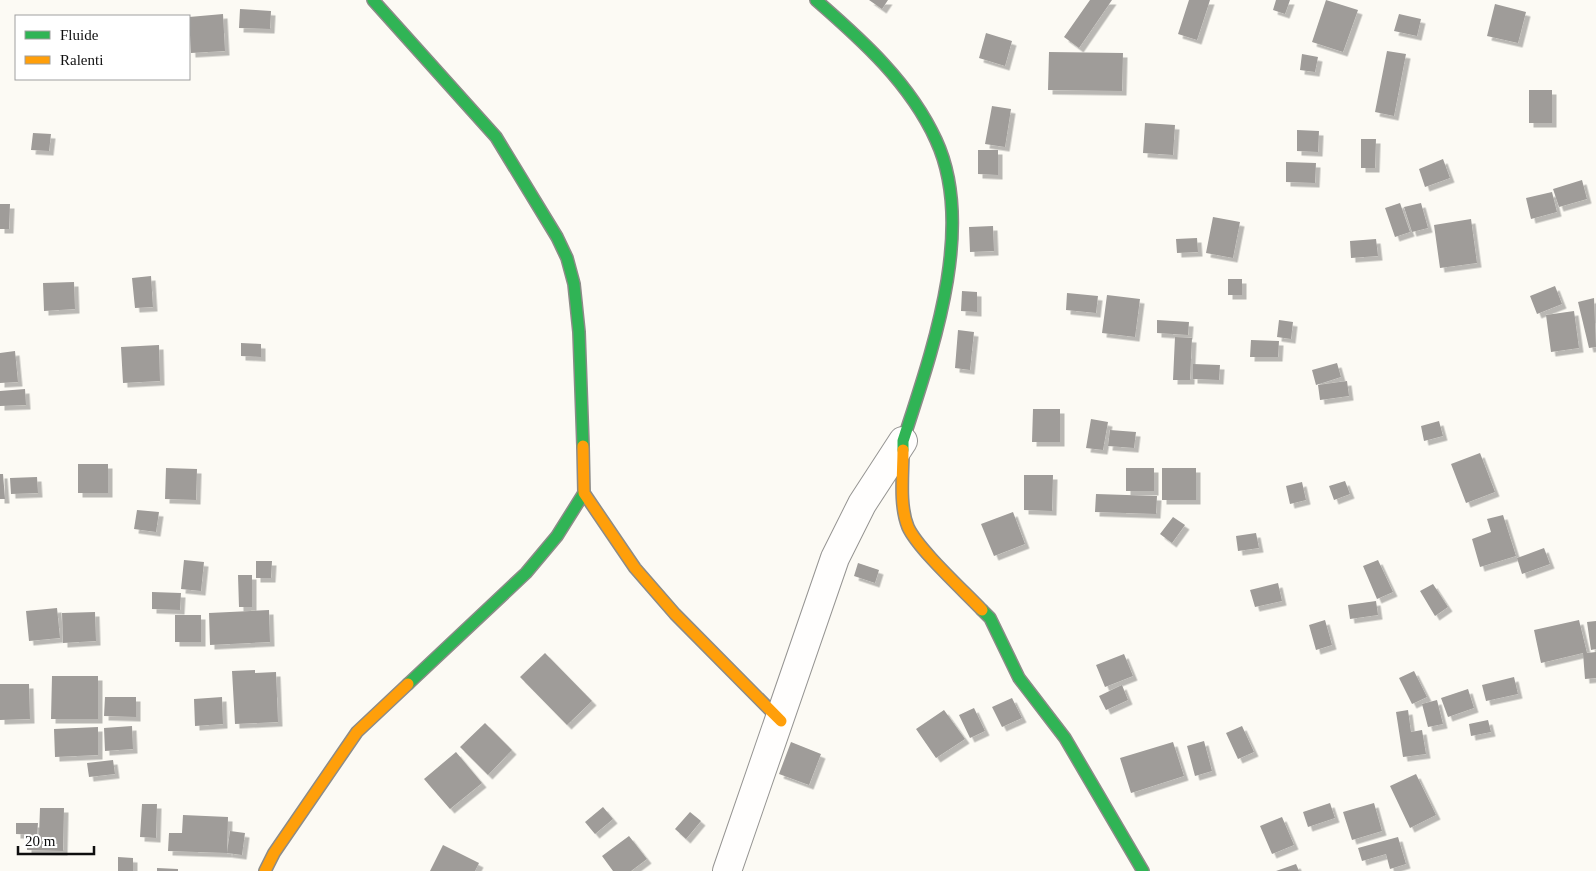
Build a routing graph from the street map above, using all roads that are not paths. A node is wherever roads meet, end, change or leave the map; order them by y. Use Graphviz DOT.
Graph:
graph roads {
  1 [pos="374,0"];
  2 [pos="816,0"];
  3 [pos="903,441"];
  4 [pos="584,493"];
  5 [pos="780,721"];
  6 [pos="265,871"];
  7 [pos="727,871"];
  8 [pos="1144,871"];
  1 -- 4 [label="street"];
  2 -- 3 [label="street"];
  3 -- 5 [label="street"];
  3 -- 8 [label="street"];
  4 -- 5 [label="street"];
  4 -- 6 [label="street"];
  5 -- 7 [label="street"];
}
